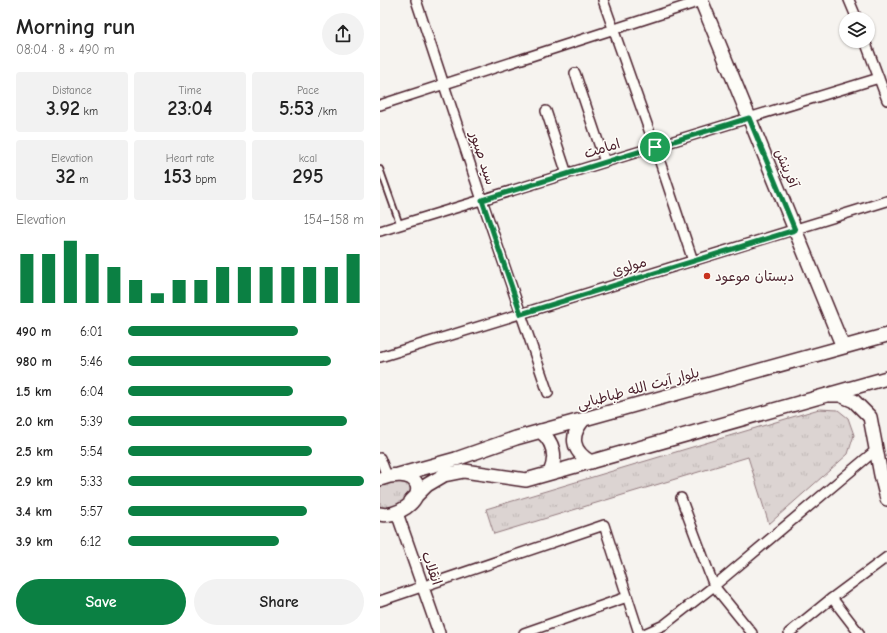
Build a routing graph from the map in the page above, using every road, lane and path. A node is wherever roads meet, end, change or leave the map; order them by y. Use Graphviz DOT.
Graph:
graph roads {
  1 [pos="416,0"];
  2 [pos="603,0"];
  3 [pos="702,0"];
  4 [pos="849,0"];
  5 [pos="854,12"];
  6 [pos="613,29"];
  7 [pos="868,48"];
  8 [pos="576,74"];
  9 [pos="879,78"];
  10 [pos="444,84"];
  11 [pos="887,100"];
  12 [pos="380,105"];
  13 [pos="546,111"];
  14 [pos="749,118"];
  15 [pos="655,147"];
  16 [pos="605,162"];
  17 [pos="380,169"];
  18 [pos="567,174"];
  19 [pos="482,200"];
  20 [pos="887,202"];
  21 [pos="400,225"];
  22 [pos="795,230"];
  23 [pos="380,231"];
  24 [pos="693,261"];
  25 [pos="521,314"];
  26 [pos="887,335"];
  27 [pos="843,347"];
  28 [pos="380,357"];
  29 [pos="887,378"];
  30 [pos="548,393"];
  31 [pos="824,396"];
  32 [pos="584,419"];
  33 [pos="540,431"];
  34 [pos="876,450"];
  35 [pos="380,458"];
  36 [pos="592,462"];
  37 [pos="550,473"];
  38 [pos="388,477"];
  39 [pos="681,498"];
  40 [pos="887,499"];
  41 [pos="411,501"];
  42 [pos="397,513"];
  43 [pos="380,515"];
  44 [pos="887,556"];
  45 [pos="423,586"];
  46 [pos="714,586"];
  47 [pos="627,597"];
  48 [pos="832,598"];
  49 [pos="380,600"];
  50 [pos="439,633"];
  51 [pos="524,633"];
  52 [pos="639,633"];
  53 [pos="646,633"];
  54 [pos="752,633"];
  55 [pos="789,633"];
  56 [pos="859,633"];
  1 -- 10 [label="street, سید صبور"];
  2 -- 6 [label="street"];
  3 -- 6 [label="street"];
  3 -- 14 [label="main road, آفرینش"];
  4 -- 5 [label="street"];
  6 -- 10 [label="street"];
  6 -- 15 [label="street"];
  7 -- 9 [label="street"];
  8 -- 16 [label="street"];
  9 -- 11 [label="street"];
  9 -- 14 [label="street, امامت"];
  10 -- 12 [label="street"];
  10 -- 19 [label="street, سید صبور"];
  13 -- 18 [label="street"];
  14 -- 15 [label="street, امامت"];
  14 -- 22 [label="main road, آفرینش"];
  15 -- 16 [label="street, امامت"];
  15 -- 24 [label="street"];
  16 -- 18 [label="street, امامت"];
  17 -- 21 [label="lane"];
  18 -- 19 [label="street, امامت"];
  19 -- 21 [label="street, امامت"];
  19 -- 25 [label="street, سید صبور"];
  20 -- 22 [label="street, مولوی"];
  21 -- 23 [label="street, امامت"];
  22 -- 24 [label="street, مولوی"];
  22 -- 27 [label="main road, آفرینش"];
  24 -- 25 [label="street, مولوی"];
  25 -- 28 [label="street, مولوی"];
  25 -- 30 [label="street, سید صبور"];
  26 -- 27 [label="main road, بلوار آیت الله طباطبایی"];
  27 -- 32 [label="main road, بلوار آیت الله طباطبایی"];
  29 -- 31 [label="main road"];
  31 -- 34 [label="main road"];
  31 -- 36 [label="main road"];
  32 -- 33 [label="main road, بلوار آیت الله طباطبایی"];
  32 -- 36 [label="main road"];
  33 -- 37 [label="main road"];
  33 -- 38 [label="main road, بلوار آیت الله طباطبایی"];
  34 -- 40 [label="main road"];
  34 -- 46 [label="street"];
  35 -- 38 [label="street"];
  36 -- 37 [label="main road"];
  37 -- 41 [label="main road"];
  38 -- 41 [label="main road"];
  39 -- 46 [label="street"];
  41 -- 42 [label="main road"];
  42 -- 43 [label="main road"];
  42 -- 45 [label="street, انقلاب"];
  44 -- 48 [label="street"];
  45 -- 47 [label="street"];
  45 -- 49 [label="street"];
  45 -- 50 [label="street, انقلاب"];
  46 -- 53 [label="street"];
  46 -- 54 [label="street"];
  47 -- 51 [label="street"];
  47 -- 52 [label="street"];
  48 -- 55 [label="street"];
  48 -- 56 [label="street"];
}
